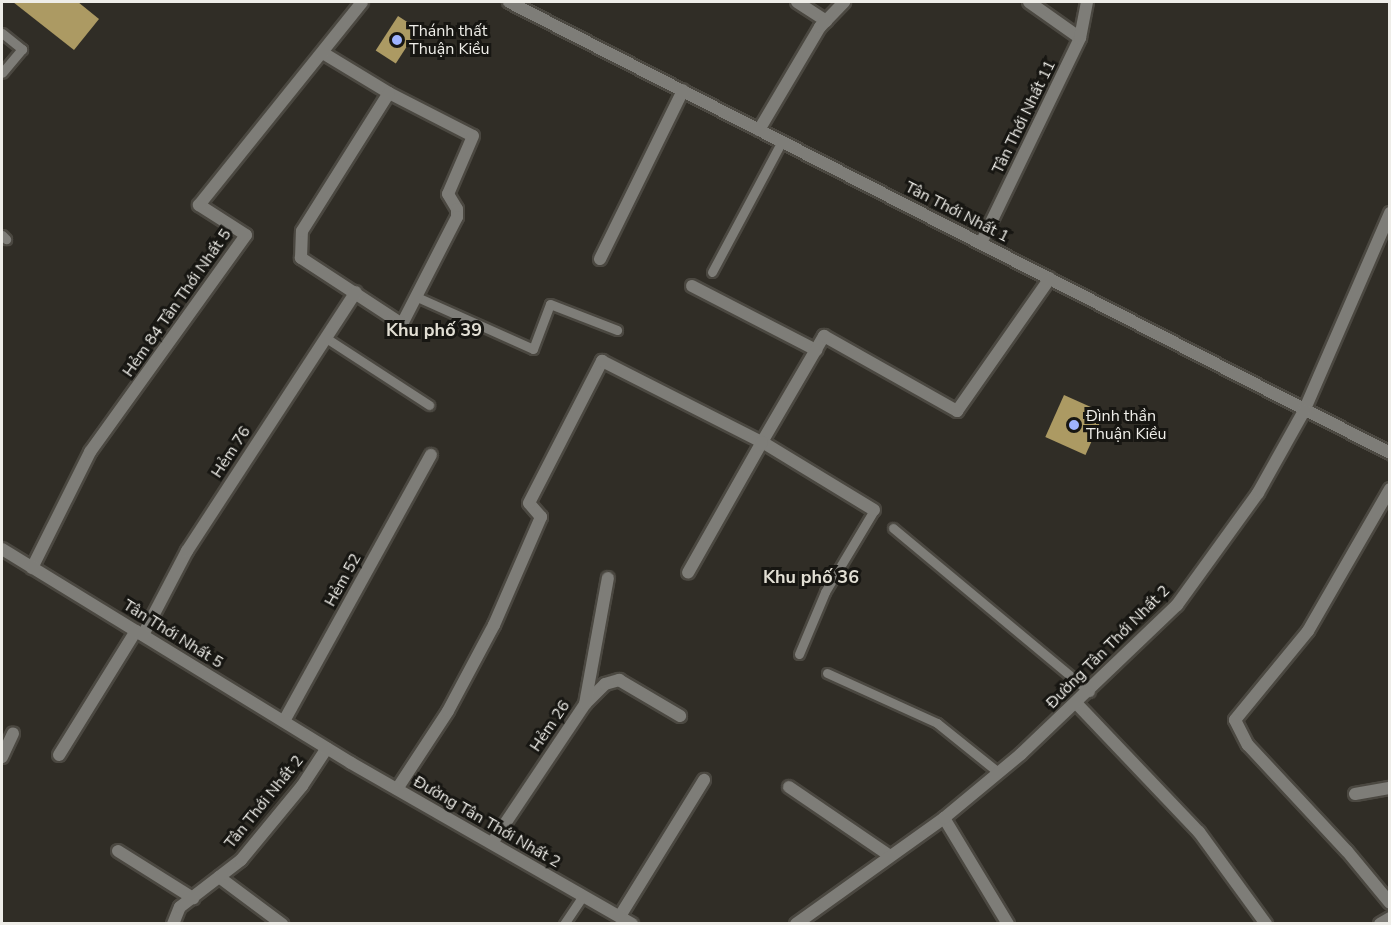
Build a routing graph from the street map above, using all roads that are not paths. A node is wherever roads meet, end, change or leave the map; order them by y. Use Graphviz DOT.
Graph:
graph roads {
  1 [pos="362,2"];
  2 [pos="509,2"];
  3 [pos="797,2"];
  4 [pos="844,2"];
  5 [pos="1029,2"];
  6 [pos="1087,2"];
  7 [pos="826,21"];
  8 [pos="2,33"];
  9 [pos="1080,38"];
  10 [pos="323,53"];
  11 [pos="2,73"];
  12 [pos="682,90"];
  13 [pos="389,93"];
  14 [pos="759,130"];
  15 [pos="782,141"];
  16 [pos="1389,213"];
  17 [pos="981,243"];
  18 [pos="600,259"];
  19 [pos="712,272"];
  20 [pos="1050,278"];
  21 [pos="692,286"];
  22 [pos="356,292"];
  23 [pos="417,297"];
  24 [pos="617,330"];
  25 [pos="326,338"];
  26 [pos="816,350"];
  27 [pos="429,405"];
  28 [pos="1304,411"];
  29 [pos="762,442"];
  30 [pos="1389,452"];
  31 [pos="431,455"];
  32 [pos="1389,489"];
  33 [pos="874,510"];
  34 [pos="893,528"];
  35 [pos="2,549"];
  36 [pos="32,568"];
  37 [pos="688,573"];
  38 [pos="608,578"];
  39 [pos="140,633"];
  40 [pos="799,654"];
  41 [pos="827,673"];
  42 [pos="1090,692"];
  43 [pos="585,704"];
  44 [pos="1077,704"];
  45 [pos="680,716"];
  46 [pos="284,721"];
  47 [pos="13,733"];
  48 [pos="327,748"];
  49 [pos="58,755"];
  50 [pos="2,757"];
  51 [pos="998,772"];
  52 [pos="704,780"];
  53 [pos="789,787"];
  54 [pos="1389,788"];
  55 [pos="397,789"];
  56 [pos="1354,794"];
  57 [pos="944,818"];
  58 [pos="492,843"];
  59 [pos="118,850"];
  60 [pos="890,856"];
  61 [pos="219,877"];
  62 [pos="584,896"];
  63 [pos="193,898"];
  64 [pos="1389,903"];
  65 [pos="620,916"];
  66 [pos="1389,918"];
  67 [pos="173,924"];
  68 [pos="282,924"];
  69 [pos="564,924"];
  70 [pos="632,924"];
  71 [pos="796,924"];
  72 [pos="1008,924"];
  73 [pos="1266,924"];
  74 [pos="1380,924"];
  1 -- 10 [label="street, Hẻm 84 Tân Thới Nhất 5"];
  2 -- 12 [label="street, Tân Thới Nhất 1"];
  3 -- 7 [label="street"];
  4 -- 7 [label="street"];
  5 -- 9 [label="street"];
  6 -- 9 [label="street, Tân Thới Nhất 11"];
  7 -- 14 [label="street"];
  8 -- 11 [label="lane"];
  9 -- 17 [label="street, Tân Thới Nhất 11"];
  10 -- 13 [label="street"];
  10 -- 36 [label="street, Hẻm 84 Tân Thới Nhất 5"];
  12 -- 14 [label="street, Tân Thới Nhất 1"];
  12 -- 18 [label="street"];
  13 -- 22 [label="street"];
  13 -- 23 [label="street"];
  14 -- 15 [label="street, Tân Thới Nhất 1"];
  15 -- 17 [label="street, Tân Thới Nhất 1"];
  15 -- 19 [label="lane"];
  16 -- 28 [label="street, Đường Tân Thới Nhất 2"];
  17 -- 20 [label="street, Tân Thới Nhất 1"];
  20 -- 26 [label="street"];
  20 -- 28 [label="street, Tân Thới Nhất 1"];
  21 -- 26 [label="street"];
  22 -- 23 [label="street"];
  22 -- 25 [label="street, Hẻm 76"];
  23 -- 24 [label="lane"];
  25 -- 27 [label="lane"];
  25 -- 39 [label="street, Hẻm 76"];
  26 -- 29 [label="street"];
  28 -- 30 [label="street, Tân Thới Nhất 1"];
  28 -- 42 [label="street, Đường Tân Thới Nhất 2"];
  29 -- 33 [label="street"];
  29 -- 37 [label="street"];
  29 -- 55 [label="street"];
  31 -- 46 [label="street, Hẻm 52"];
  32 -- 64 [label="street"];
  33 -- 40 [label="lane"];
  34 -- 42 [label="lane"];
  35 -- 36 [label="street, Tân Thới Nhất 5"];
  36 -- 39 [label="street, Tân Thới Nhất 5"];
  38 -- 43 [label="street, Hẻm 26"];
  39 -- 46 [label="street, Tân Thới Nhất 5"];
  39 -- 49 [label="street, Hẻm 76"];
  41 -- 51 [label="lane"];
  42 -- 44 [label="street, Đường Tân Thới Nhất 2"];
  43 -- 45 [label="street"];
  43 -- 58 [label="street, Hẻm 26"];
  44 -- 51 [label="street, Đường Tân Thới Nhất 2"];
  44 -- 73 [label="street"];
  46 -- 48 [label="street, Tân Thới Nhất 5"];
  47 -- 50 [label="street"];
  48 -- 55 [label="street, Đường Tân Thới Nhất 2"];
  48 -- 61 [label="street, Tân Thới Nhất 2"];
  51 -- 57 [label="street, Đường Tân Thới Nhất 2"];
  52 -- 65 [label="street"];
  53 -- 60 [label="street"];
  54 -- 56 [label="street"];
  55 -- 58 [label="street, Đường Tân Thới Nhất 2"];
  57 -- 60 [label="street, Đường Tân Thới Nhất 2"];
  57 -- 72 [label="street"];
  58 -- 62 [label="street, Đường Tân Thới Nhất 2"];
  59 -- 63 [label="street"];
  60 -- 71 [label="street, Đường Tân Thới Nhất 2"];
  61 -- 63 [label="street, Tân Thới Nhất 2"];
  61 -- 68 [label="street"];
  62 -- 65 [label="street, Đường Tân Thới Nhất 2"];
  62 -- 69 [label="lane"];
  63 -- 67 [label="street, Tân Thới Nhất 2"];
  65 -- 70 [label="street, Đường Tân Thới Nhất 2"];
  66 -- 74 [label="street"];
}
